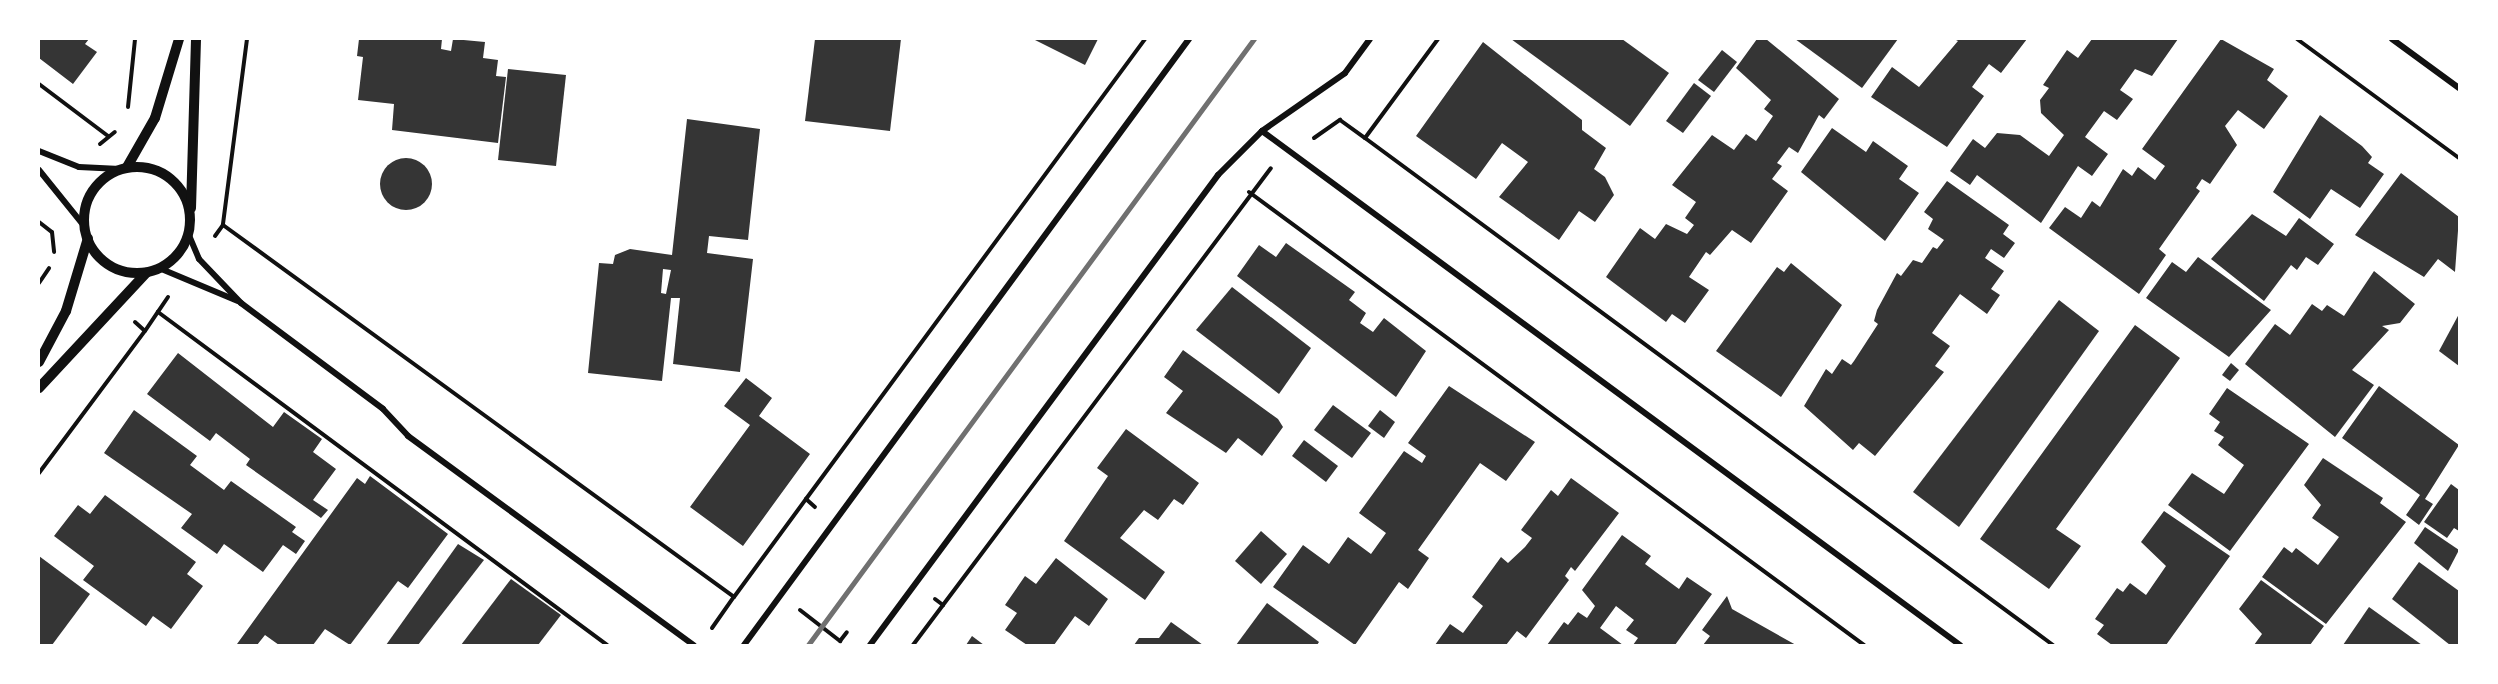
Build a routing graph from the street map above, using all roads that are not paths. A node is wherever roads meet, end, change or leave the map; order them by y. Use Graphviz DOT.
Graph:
graph roads {
  1 [pos="179,39"];
  2 [pos="196,39"];
  3 [pos="1189,39"];
  4 [pos="1370,39"];
  5 [pos="2392,39"];
  6 [pos="2459,88"];
  7 [pos="1262,131"];
  8 [pos="39,151"];
  9 [pos="123,168"];
  10 [pos="39,170"];
  11 [pos="190,217"];
  12 [pos="85,227"];
  13 [pos="188,233"];
  14 [pos="88,238"];
  15 [pos="159,268"];
  16 [pos="147,272"];
  17 [pos="241,303"];
  18 [pos="39,362"];
  19 [pos="39,388"];
  20 [pos="694,645"];
  21 [pos="744,645"];
  22 [pos="870,645"];
  23 [pos="1960,645"];
  1 -- 9 [label="street"];
  2 -- 11 [label="street"];
  3 -- 21 [label="street"];
  4 -- 7 [label="street"];
  5 -- 6 [label="street"];
  7 -- 22 [label="street"];
  7 -- 23 [label="street"];
  8 -- 9 [label="street"];
  9 -- 11 [label="street"];
  9 -- 12 [label="street"];
  10 -- 12 [label="street"];
  11 -- 13 [label="street"];
  12 -- 14 [label="street"];
  13 -- 15 [label="street"];
  13 -- 17 [label="street"];
  14 -- 16 [label="street"];
  14 -- 18 [label="street"];
  15 -- 16 [label="street"];
  15 -- 17 [label="street"];
  16 -- 19 [label="street"];
  17 -- 20 [label="street"];
}
